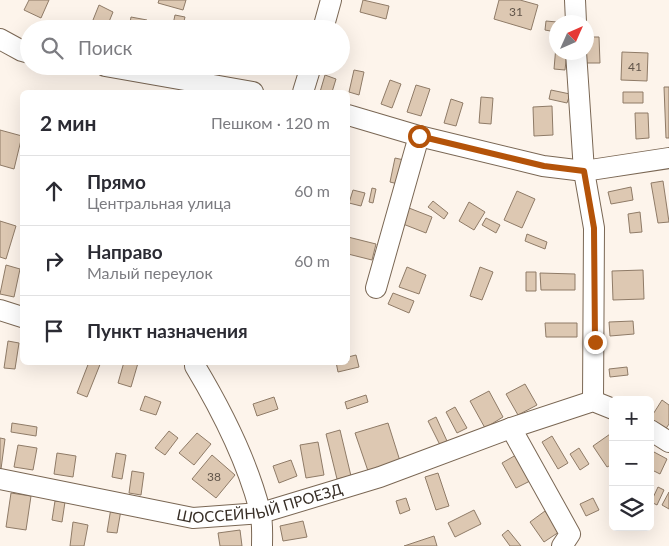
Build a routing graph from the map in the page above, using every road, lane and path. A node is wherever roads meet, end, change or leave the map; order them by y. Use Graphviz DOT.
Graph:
graph roads {
  1 [pos="331,0"];
  2 [pos="575,0"];
  3 [pos="576,15"];
  4 [pos="325,20"];
  5 [pos="0,39"];
  6 [pos="20,50"];
  7 [pos="577,60"];
  8 [pos="157,75"];
  9 [pos="308,75"];
  10 [pos="242,90"];
  11 [pos="304,90"];
  12 [pos="350,116"];
  13 [pos="419,136"];
  14 [pos="669,158"];
  15 [pos="584,171"];
  16 [pos="376,288"];
  17 [pos="0,310"];
  18 [pos="20,316"];
  19 [pos="193,365"];
  20 [pos="593,401"];
  21 [pos="609,407"];
  22 [pos="511,428"];
  23 [pos="654,433"];
  24 [pos="669,442"];
  25 [pos="0,479"];
  26 [pos="261,513"];
  27 [pos="262,546"];
  28 [pos="562,546"];
  1 -- 4 [label="street"];
  2 -- 3 [label="street"];
  5 -- 6 [label="street"];
  7 -- 15 [label="street"];
  8 -- 10 [label="street"];
  9 -- 11 [label="street"];
  12 -- 13 [label="street"];
  13 -- 15 [label="street"];
  13 -- 16 [label="street"];
  14 -- 15 [label="street"];
  15 -- 20 [label="street"];
  17 -- 18 [label="street"];
  19 -- 26 [label="street"];
  20 -- 21 [label="street"];
  20 -- 22 [label="street, ШОССЕЙНЫЙ ПРОЕЗД"];
  22 -- 26 [label="street, ШОССЕЙНЫЙ ПРОЕЗД"];
  22 -- 28 [label="street"];
  23 -- 24 [label="street"];
  25 -- 26 [label="street, ШОССЕЙНЫЙ ПРОЕЗД"];
  26 -- 27 [label="street"];
}
